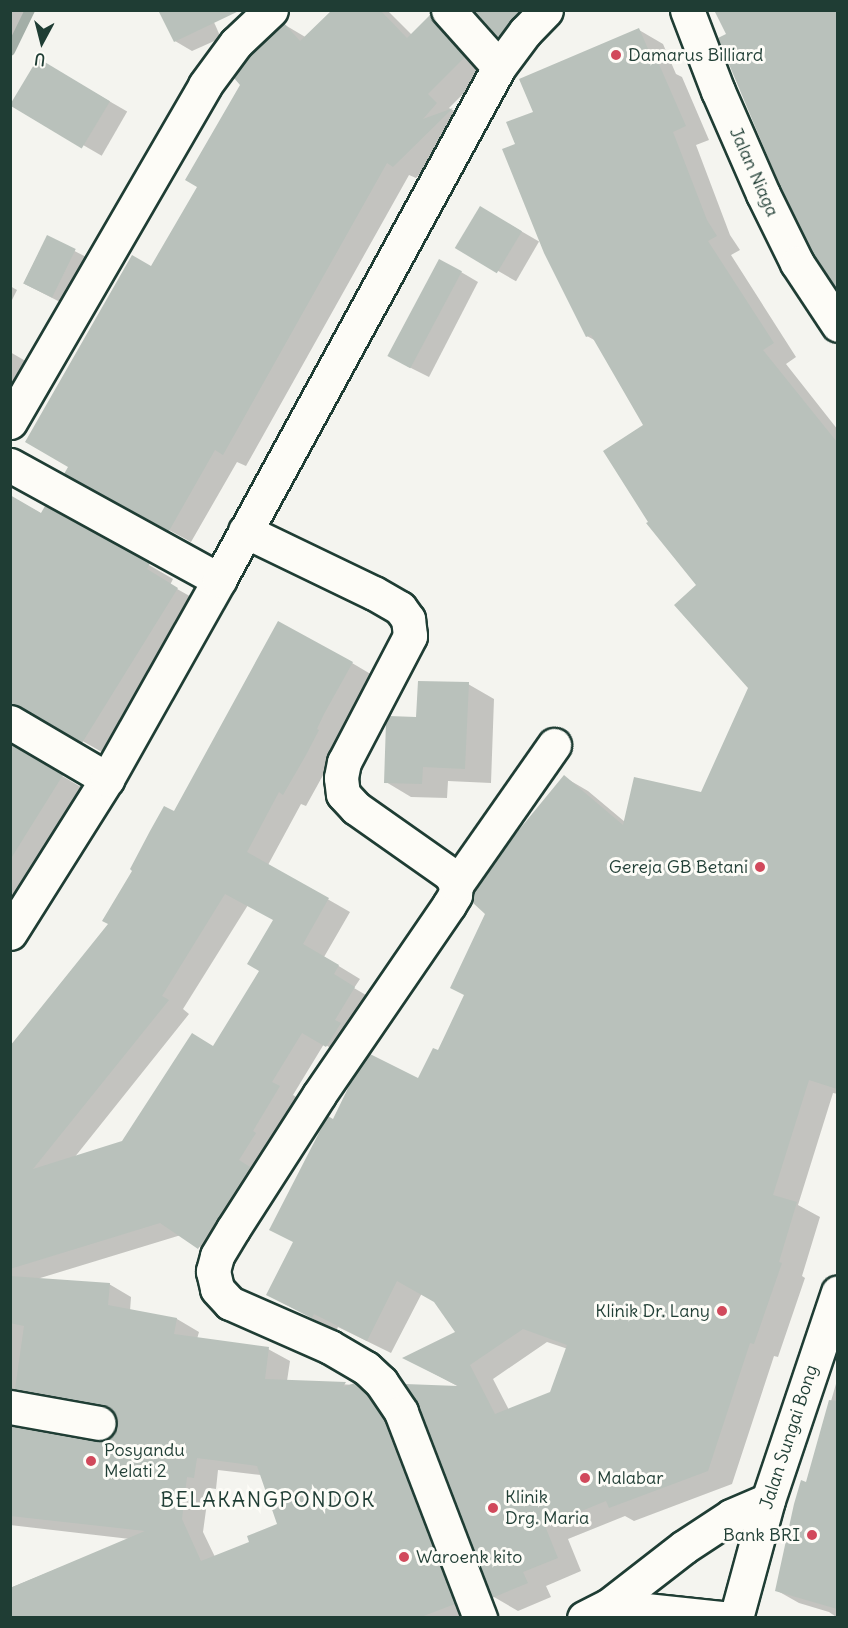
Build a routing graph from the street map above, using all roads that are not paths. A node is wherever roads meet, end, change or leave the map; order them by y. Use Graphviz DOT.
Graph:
graph roads {
  1 [pos="271,10"];
  2 [pos="448,10"];
  3 [pos="546,10"];
  4 [pos="687,10"];
  5 [pos="499,67"];
  6 [pos="837,325"];
  7 [pos="10,422"];
  8 [pos="10,465"];
  9 [pos="245,531"];
  10 [pos="219,580"];
  11 [pos="10,722"];
  12 [pos="554,745"];
  13 [pos="107,779"];
  14 [pos="456,885"];
  15 [pos="10,933"];
  16 [pos="837,1292"];
  17 [pos="10,1407"];
  18 [pos="99,1423"];
  19 [pos="768,1500"];
  20 [pos="596,1612"];
  21 [pos="480,1617"];
  22 [pos="723,1617"];
  23 [pos="736,1617"];
  1 -- 7 [label="street"];
  2 -- 5 [label="street"];
  3 -- 5 [label="street"];
  4 -- 6 [label="street, Jalan Niaga"];
  5 -- 9 [label="street"];
  8 -- 10 [label="street"];
  9 -- 10 [label="street"];
  9 -- 14 [label="street"];
  10 -- 13 [label="street"];
  11 -- 13 [label="street"];
  12 -- 14 [label="street"];
  13 -- 15 [label="street"];
  14 -- 21 [label="street"];
  16 -- 19 [label="street, Jalan Sungai Bong"];
  17 -- 18 [label="street"];
  19 -- 20 [label="street"];
  19 -- 23 [label="street, Jalan Sungai Bong"];
  20 -- 22 [label="street"];
}
